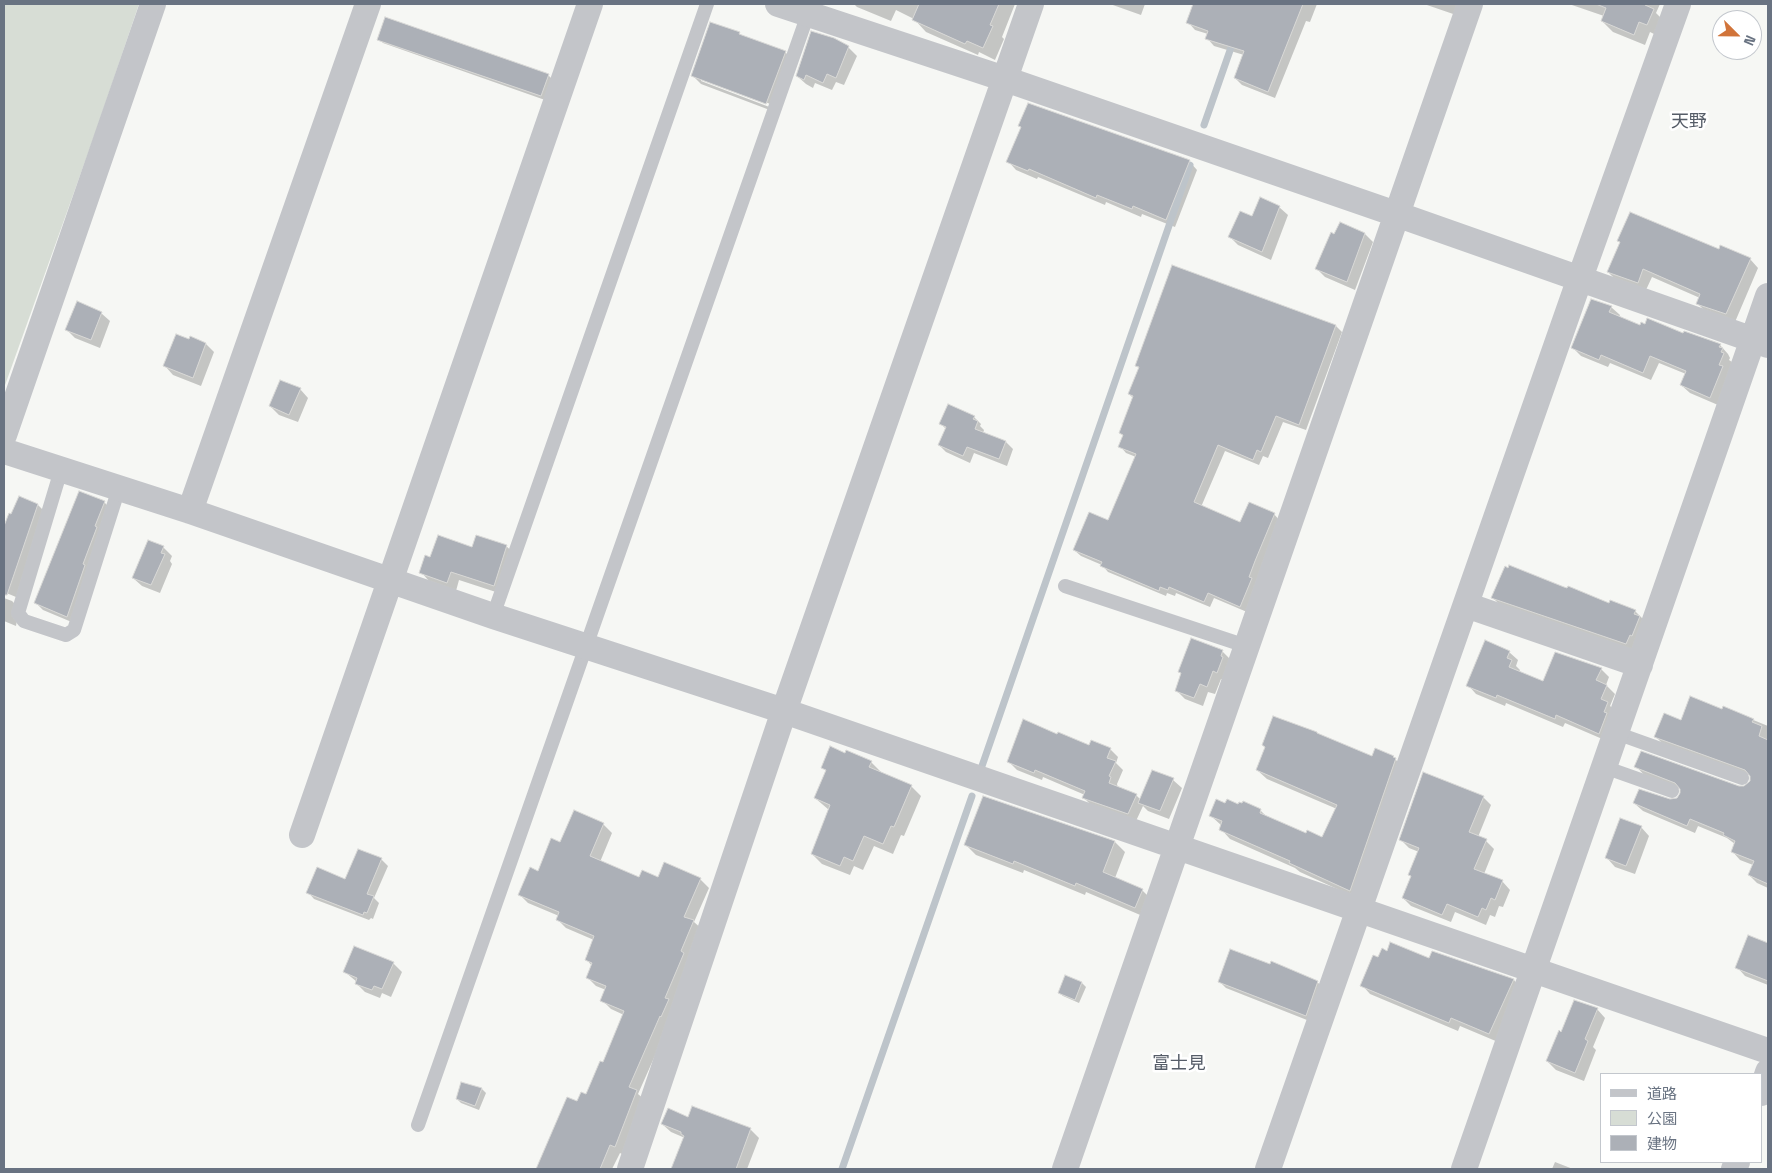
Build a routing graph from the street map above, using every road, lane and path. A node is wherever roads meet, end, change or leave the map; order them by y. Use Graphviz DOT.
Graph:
graph roads {
  1 [pos="153,4"];
  2 [pos="368,4"];
  3 [pos="590,4"];
  4 [pos="707,4"];
  5 [pos="778,4"];
  6 [pos="1031,4"];
  7 [pos="1470,4"];
  8 [pos="1678,4"];
  9 [pos="809,9"];
  10 [pos="1006,79"];
  11 [pos="1396,214"];
  12 [pos="1580,278"];
  13 [pos="1768,296"];
  14 [pos="1761,342"];
  15 [pos="4,435"];
  16 [pos="4,451"];
  17 [pos="61,470"];
  18 [pos="118,488"];
  19 [pos="190,511"];
  20 [pos="391,580"];
  21 [pos="1065,586"];
  22 [pos="1466,605"];
  23 [pos="493,616"];
  24 [pos="587,646"];
  25 [pos="1246,646"];
  26 [pos="1640,665"];
  27 [pos="784,711"];
  28 [pos="1616,732"];
  29 [pos="1604,767"];
  30 [pos="1742,778"];
  31 [pos="1672,791"];
  32 [pos="302,835"];
  33 [pos="1176,847"];
  34 [pos="1359,910"];
  35 [pos="1533,970"];
  36 [pos="1768,1051"];
  37 [pos="1768,1072"];
  38 [pos="1762,1090"];
  39 [pos="418,1125"];
  40 [pos="630,1169"];
  41 [pos="1065,1169"];
  42 [pos="1268,1169"];
  43 [pos="1464,1169"];
  1 -- 15 [label="street"];
  2 -- 19 [label="street"];
  3 -- 20 [label="street"];
  4 -- 23 [label="lane"];
  5 -- 9 [label="street"];
  6 -- 10 [label="street"];
  7 -- 11 [label="street"];
  8 -- 12 [label="street"];
  9 -- 10 [label="street"];
  9 -- 24 [label="lane"];
  10 -- 11 [label="street"];
  10 -- 27 [label="street"];
  11 -- 12 [label="street"];
  11 -- 25 [label="street"];
  12 -- 14 [label="street"];
  12 -- 22 [label="street"];
  13 -- 14 [label="street"];
  14 -- 26 [label="street"];
  16 -- 17 [label="street"];
  17 -- 18 [label="street"];
  17 -- 18 [label="lane"];
  18 -- 19 [label="street"];
  19 -- 20 [label="street"];
  20 -- 23 [label="street"];
  20 -- 32 [label="street"];
  21 -- 25 [label="lane"];
  22 -- 26 [label="street"];
  22 -- 34 [label="street"];
  23 -- 24 [label="street"];
  24 -- 27 [label="street"];
  24 -- 39 [label="lane"];
  25 -- 33 [label="street"];
  26 -- 28 [label="street"];
  27 -- 33 [label="street"];
  27 -- 40 [label="street"];
  28 -- 29 [label="street"];
  28 -- 30 [label="lane"];
  29 -- 31 [label="lane"];
  29 -- 35 [label="street"];
  33 -- 34 [label="street"];
  33 -- 41 [label="street"];
  34 -- 35 [label="street"];
  34 -- 42 [label="street"];
  35 -- 36 [label="street"];
  35 -- 43 [label="street"];
  37 -- 38 [label="street"];
}
